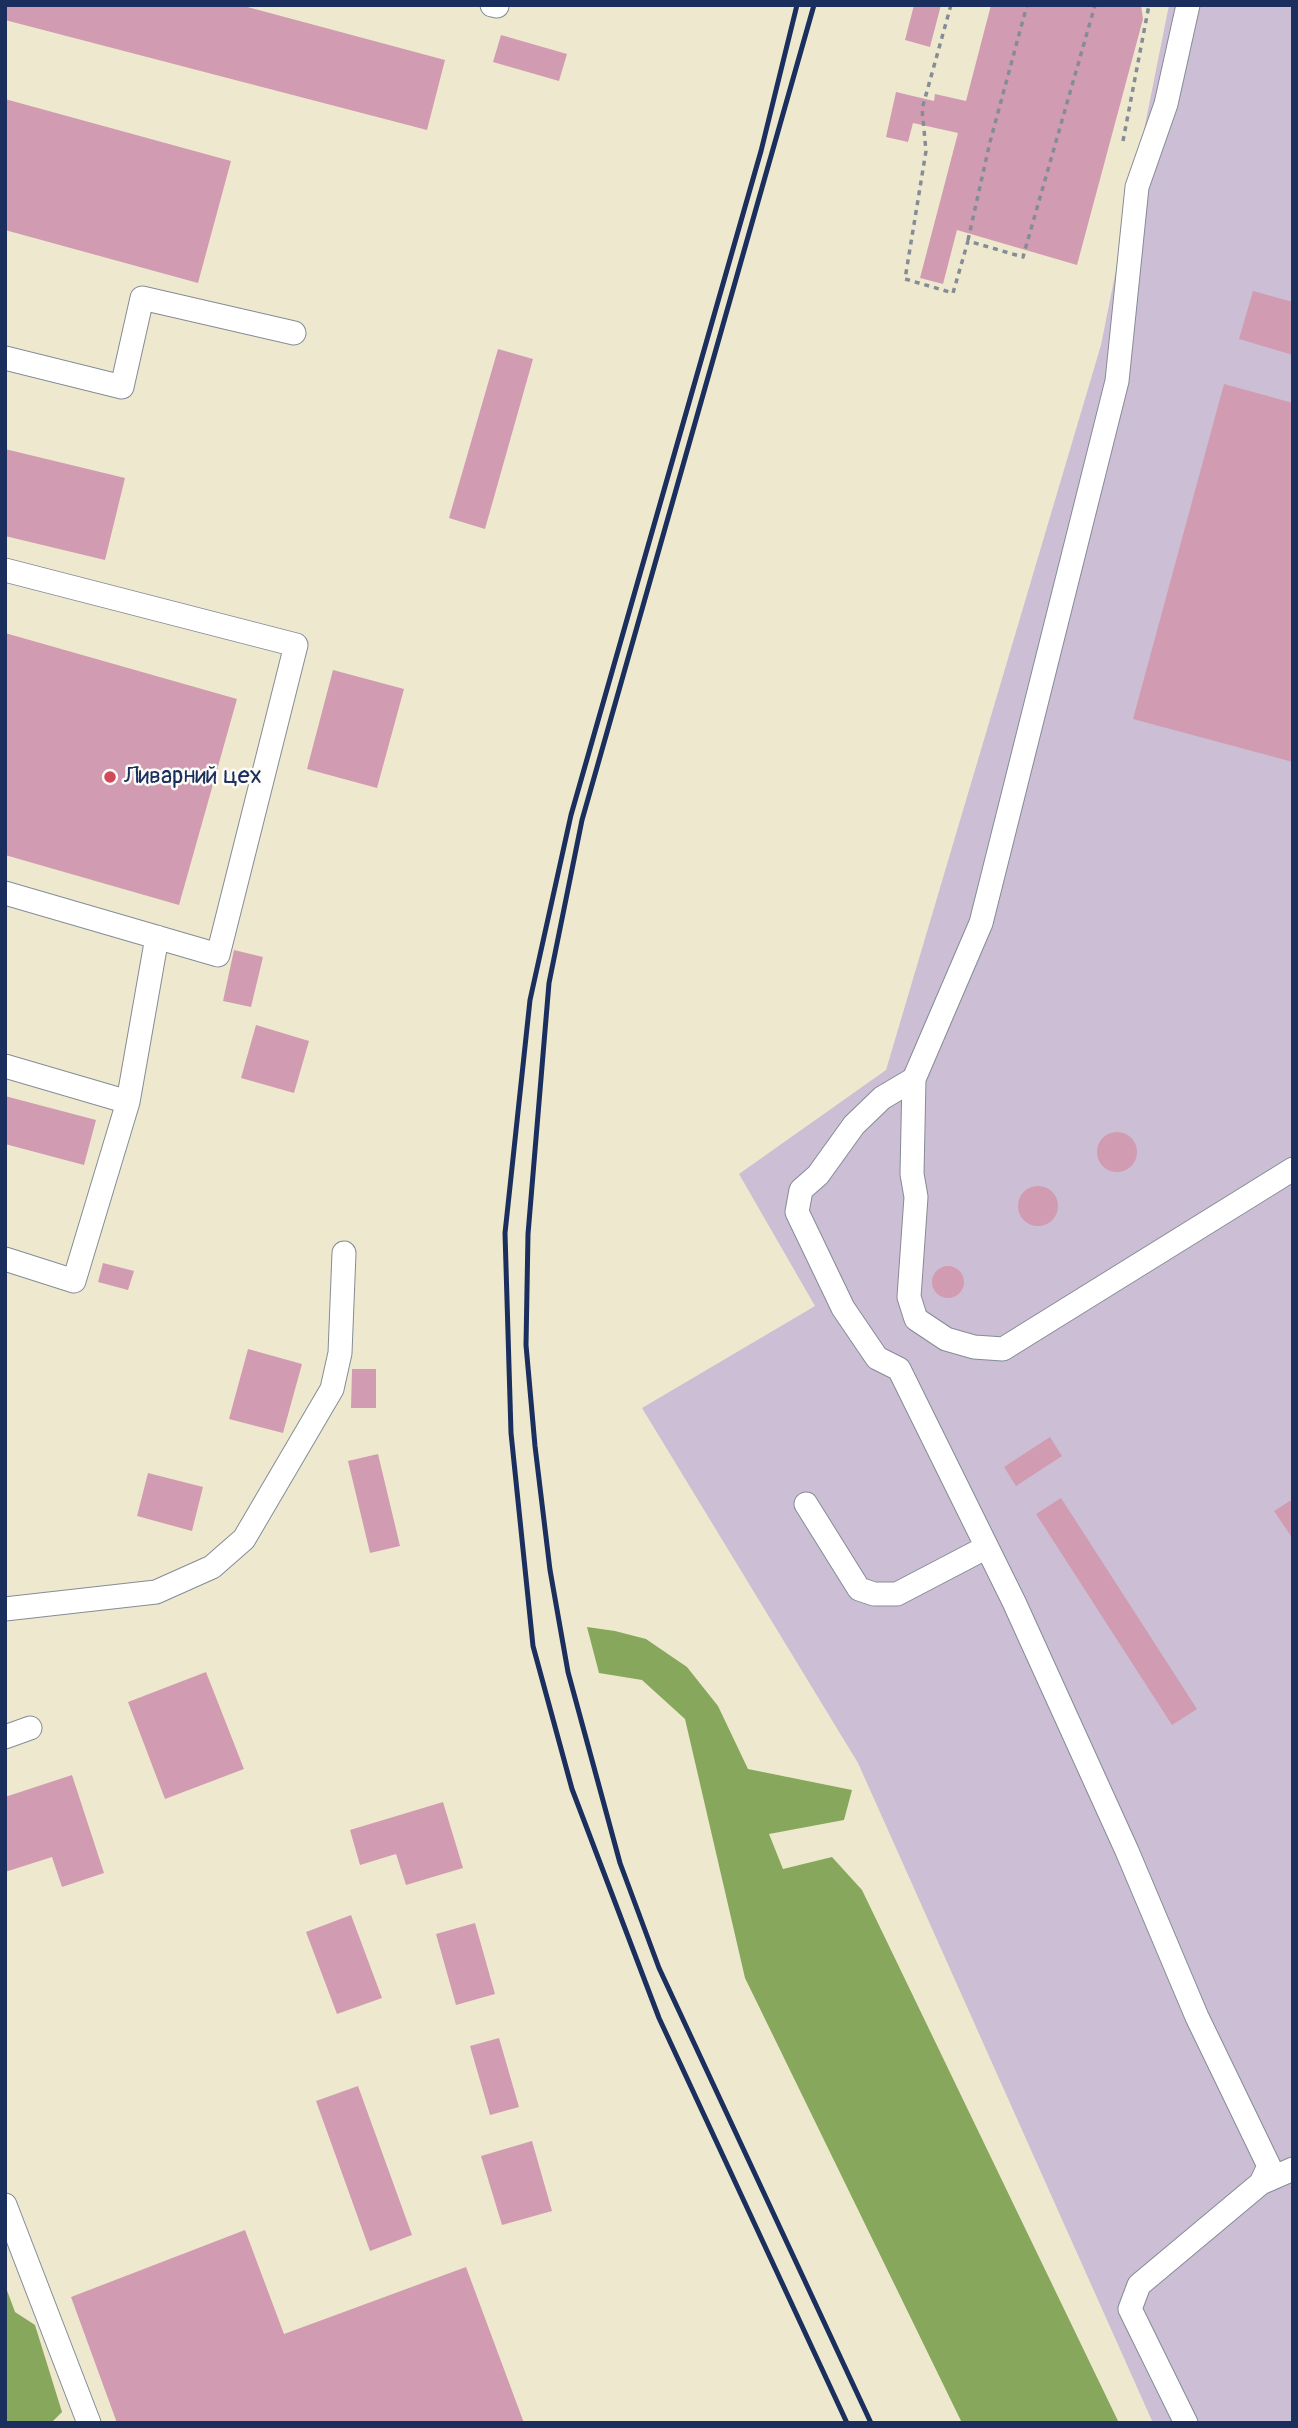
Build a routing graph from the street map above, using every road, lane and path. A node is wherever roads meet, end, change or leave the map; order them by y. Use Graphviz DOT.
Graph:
graph roads {
  1 [pos="951,5"];
  2 [pos="1027,5"];
  3 [pos="1095,5"];
  4 [pos="1149,5"];
  5 [pos="1188,5"];
  6 [pos="1123,141"];
  7 [pos="967,242"];
  8 [pos="294,333"];
  9 [pos="5,358"];
  10 [pos="5,569"];
  11 [pos="5,893"];
  12 [pos="157,937"];
  13 [pos="5,1066"];
  14 [pos="914,1079"];
  15 [pos="128,1102"];
  16 [pos="1293,1169"];
  17 [pos="344,1253"];
  18 [pos="5,1259"];
  19 [pos="806,1504"];
  20 [pos="985,1548"];
  21 [pos="5,1609"];
  22 [pos="30,1728"];
  23 [pos="5,1737"];
  24 [pos="1293,2169"];
  25 [pos="1261,2183"];
  26 [pos="5,2205"];
  27 [pos="89,2423"];
  28 [pos="1186,2423"];
  1 -- 7 [label="path"];
  2 -- 7 [label="path"];
  3 -- 7 [label="path"];
  4 -- 6 [label="path"];
  5 -- 14 [label="lane"];
  8 -- 9 [label="lane"];
  10 -- 12 [label="lane"];
  11 -- 12 [label="lane"];
  12 -- 15 [label="lane"];
  13 -- 15 [label="lane"];
  14 -- 16 [label="lane"];
  14 -- 20 [label="lane"];
  15 -- 18 [label="lane"];
  17 -- 21 [label="lane"];
  19 -- 20 [label="lane"];
  20 -- 25 [label="lane"];
  22 -- 23 [label="lane"];
  24 -- 25 [label="lane"];
  25 -- 28 [label="lane"];
  26 -- 27 [label="lane"];
}
